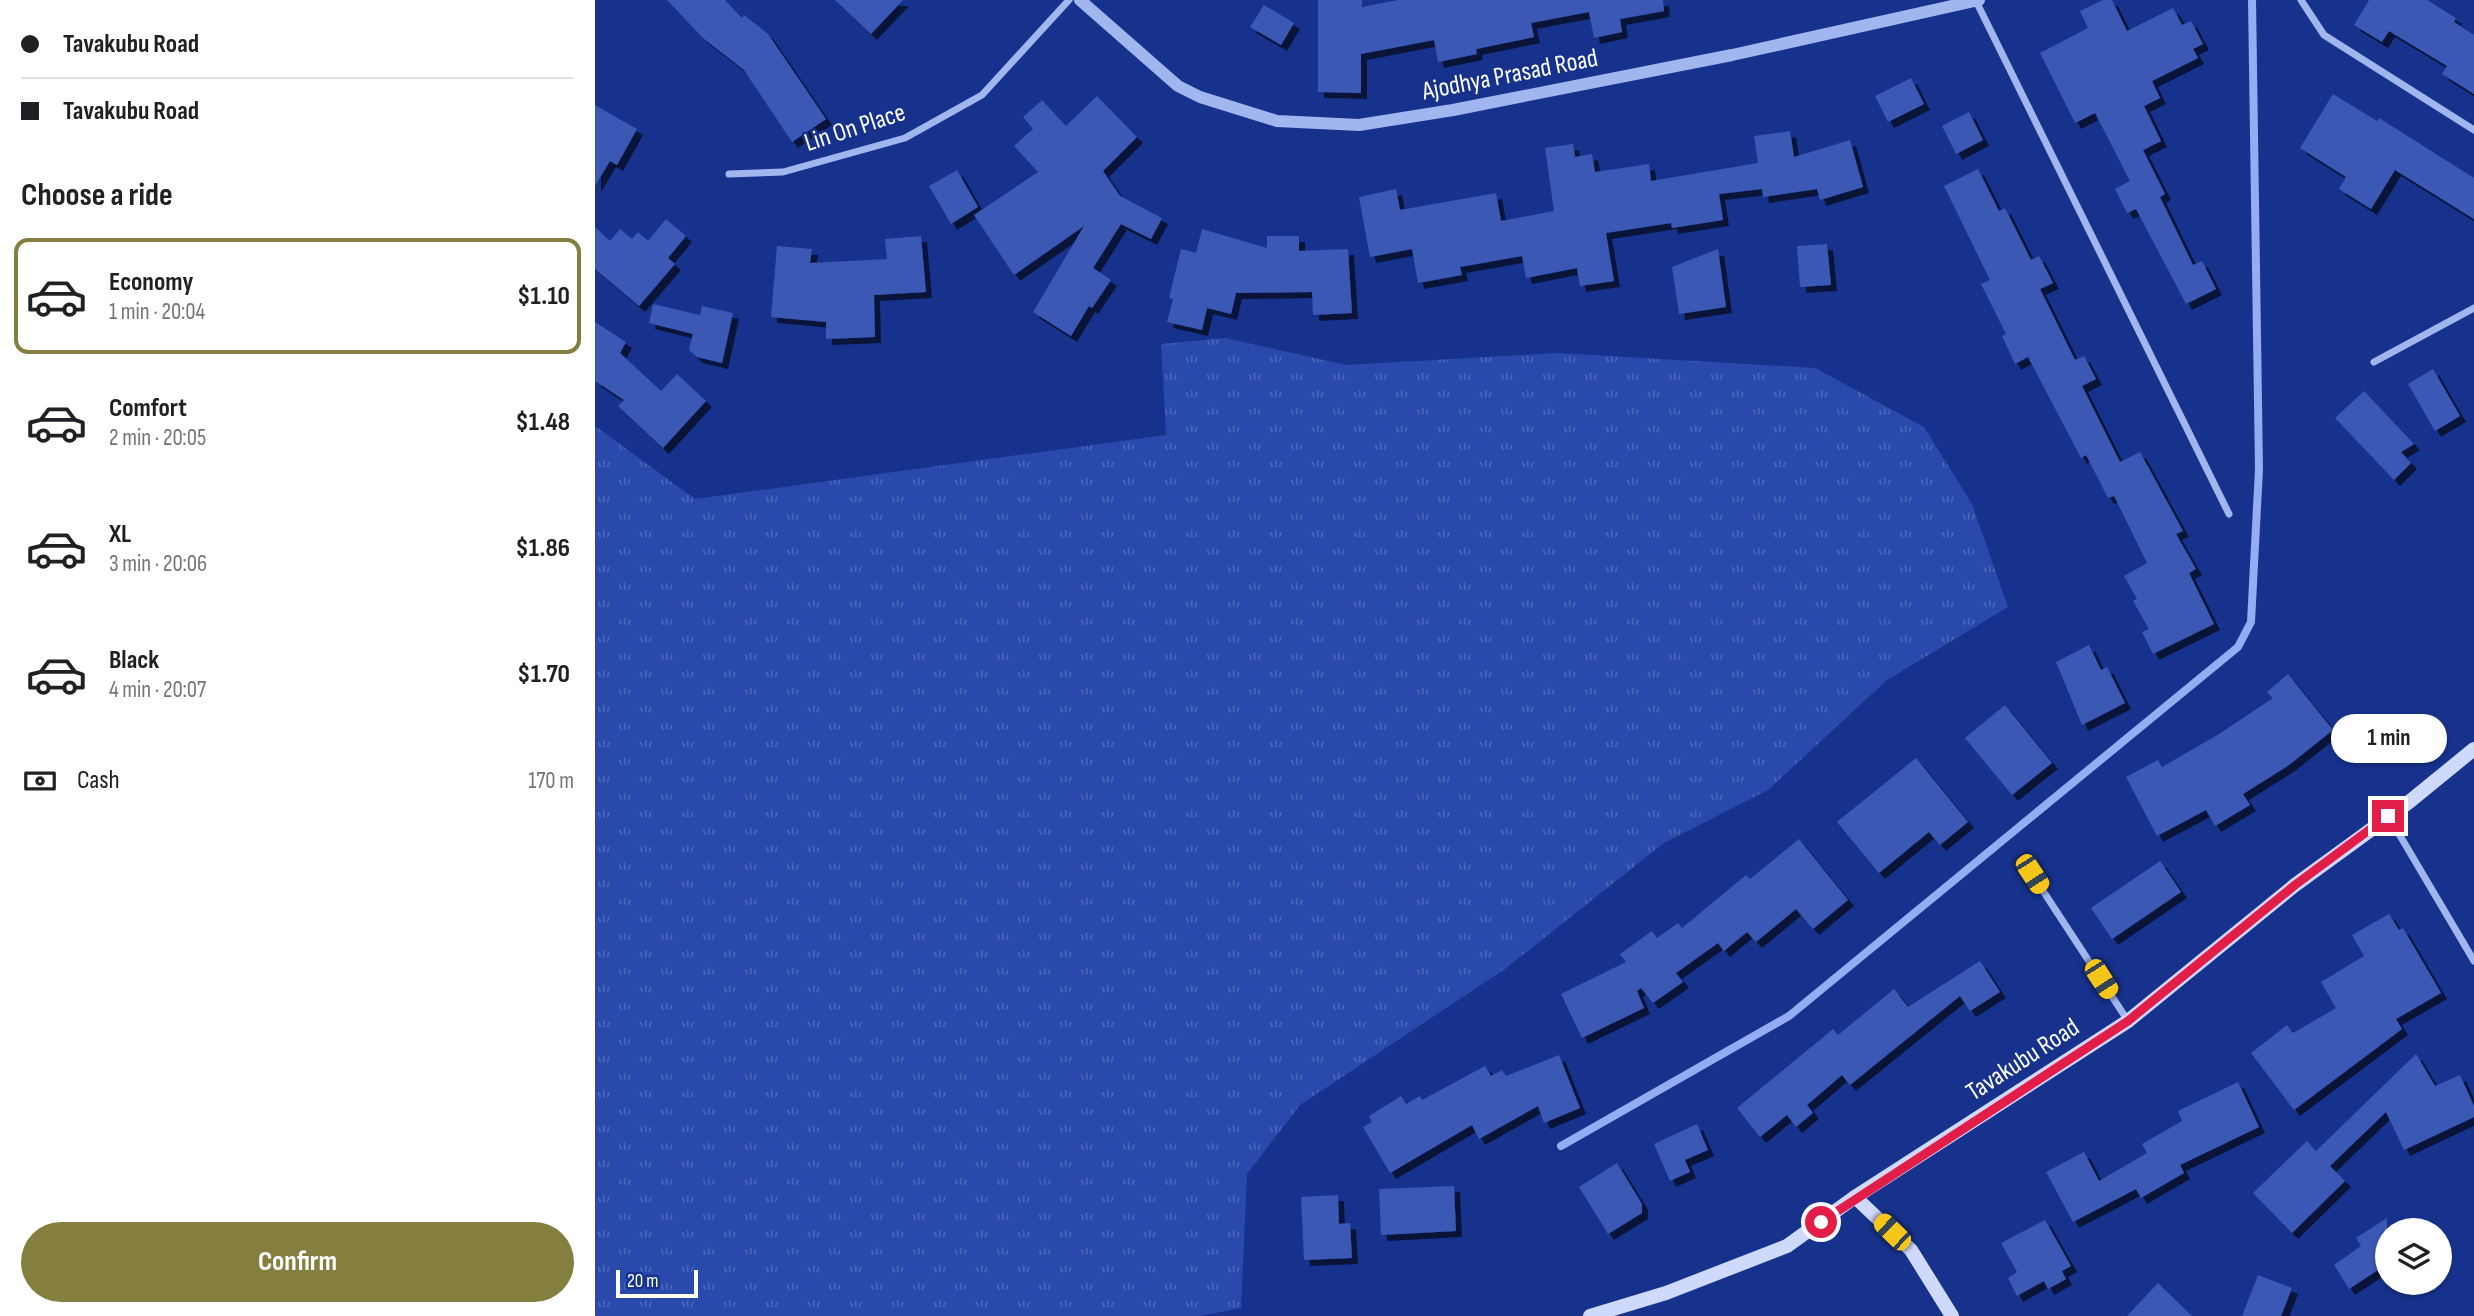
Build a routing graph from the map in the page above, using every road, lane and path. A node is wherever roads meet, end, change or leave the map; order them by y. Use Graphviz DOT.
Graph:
graph roads {
  1 [pos="1069,0"];
  2 [pos="1080,0"];
  3 [pos="2301,0"];
  4 [pos="1977,1"];
  5 [pos="2474,130"];
  6 [pos="729,174"];
  7 [pos="2474,308"];
  8 [pos="2374,362"];
  9 [pos="2228,514"];
  10 [pos="2474,749"];
  11 [pos="2388,816"];
  12 [pos="2032,874"];
  13 [pos="2474,961"];
  14 [pos="2128,1021"];
  15 [pos="1855,1196"];
  16 [pos="1590,1316"];
  17 [pos="1952,1316"];
  1 -- 6 [label="street, Lin On Place"];
  2 -- 4 [label="street, Ajodhya Prasad Road"];
  3 -- 5 [label="street"];
  4 -- 9 [label="street"];
  7 -- 8 [label="street"];
  10 -- 11 [label="main road, Tavakubu Road"];
  11 -- 13 [label="street"];
  11 -- 14 [label="main road, Tavakubu Road"];
  12 -- 14 [label="street"];
  14 -- 15 [label="main road, Tavakubu Road"];
  15 -- 16 [label="main road, Tavakubu Road"];
  15 -- 17 [label="main road"];
}
